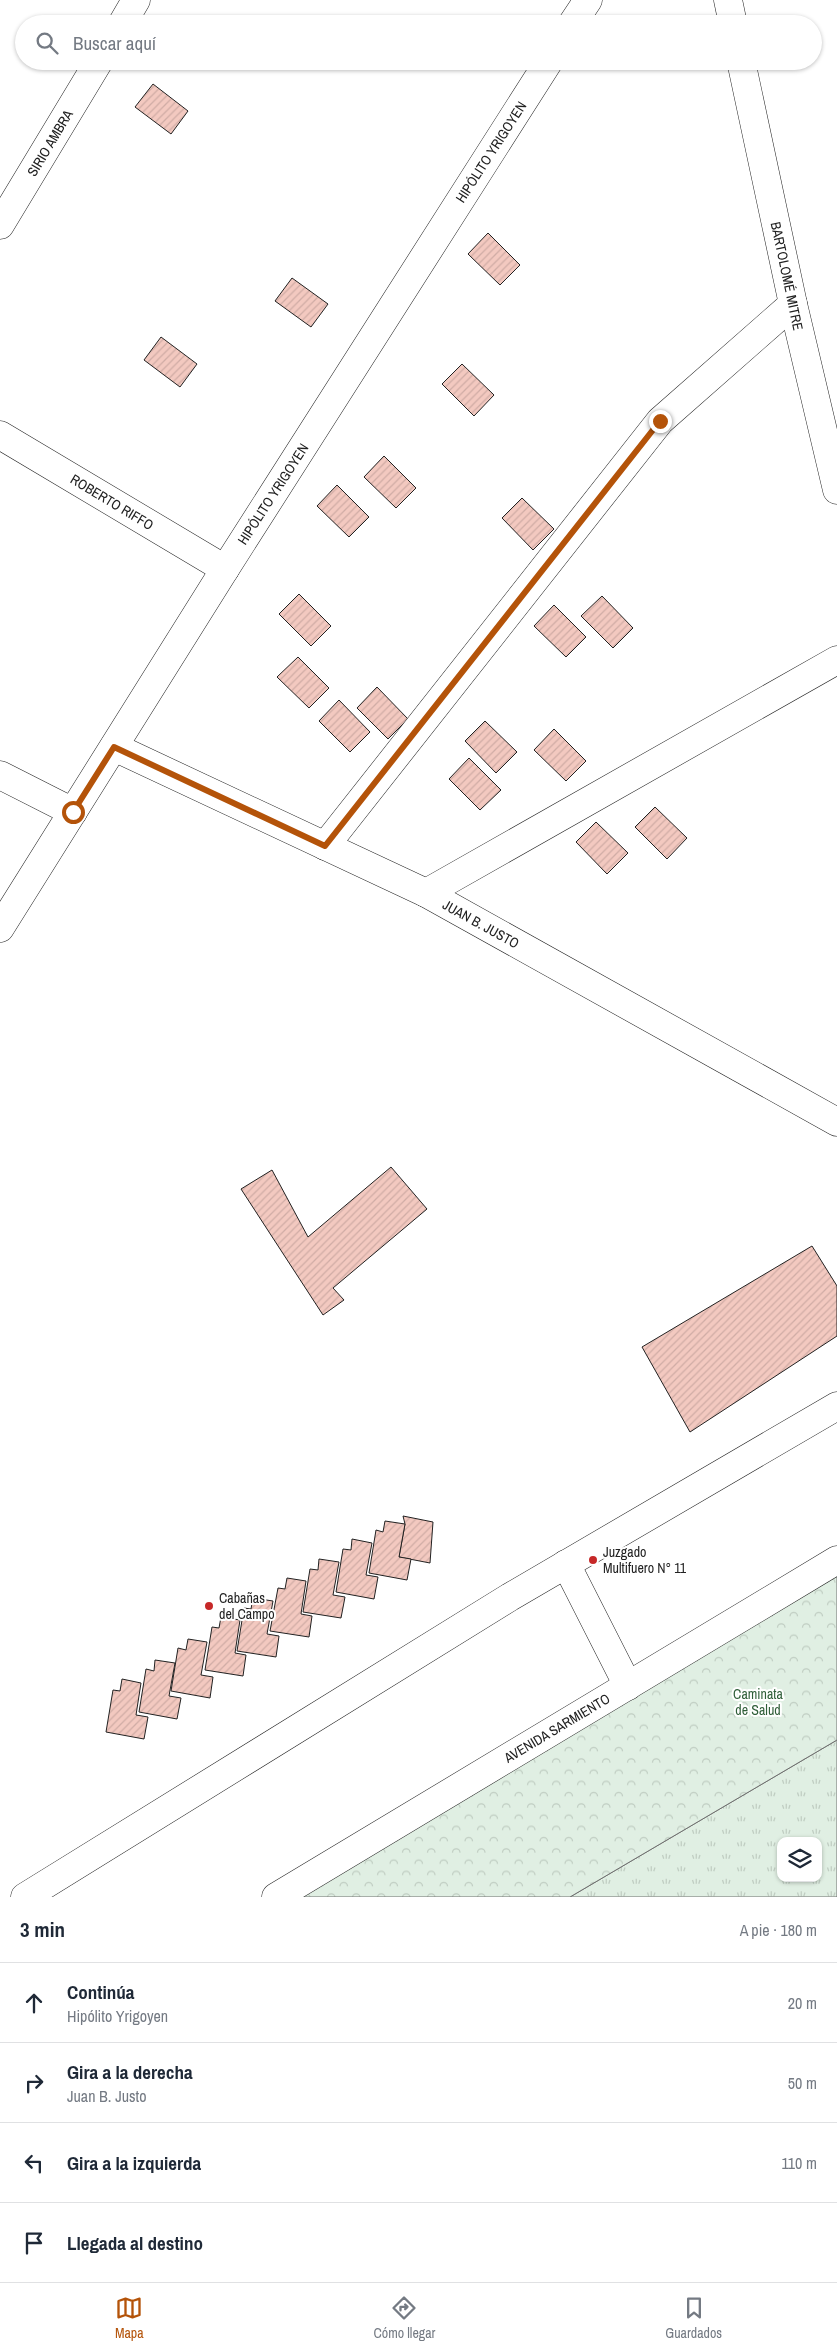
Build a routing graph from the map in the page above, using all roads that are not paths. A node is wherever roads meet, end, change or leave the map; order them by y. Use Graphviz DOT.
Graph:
graph roads {
  1 [pos="136,0"];
  2 [pos="588,0"];
  3 [pos="728,0"];
  4 [pos="127,15"];
  5 [pos="578,15"];
  6 [pos="731,15"];
  7 [pos="94,70"];
  8 [pos="542,70"];
  9 [pos="743,70"];
  10 [pos="0,225"];
  11 [pos="793,304"];
  12 [pos="0,435"];
  13 [pos="837,490"];
  14 [pos="225,569"];
  15 [pos="837,660"];
  16 [pos="114,747"];
  17 [pos="0,776"];
  18 [pos="73,812"];
  19 [pos="325,846"];
  20 [pos="426,893"];
  21 [pos="0,928"];
  22 [pos="837,1122"];
  23 [pos="837,1406"];
  24 [pos="837,1560"];
  25 [pos="566,1564"];
  26 [pos="628,1686"];
  27 [pos="25,1897"];
  28 [pos="276,1897"];
  1 -- 4 [label="main road"];
  2 -- 5 [label="main road"];
  3 -- 6 [label="main road"];
  7 -- 10 [label="main road, SIRIO AMBRA"];
  8 -- 14 [label="main road, HIPÓLITO YRIGOYEN"];
  9 -- 11 [label="main road, BARTOLOMÉ MITRE"];
  11 -- 13 [label="main road, BARTOLOMÉ MITRE"];
  11 -- 19 [label="main road"];
  12 -- 14 [label="main road, ROBERTO RIFFO"];
  14 -- 16 [label="main road, HIPÓLITO YRIGOYEN"];
  15 -- 20 [label="main road"];
  16 -- 18 [label="main road, HIPÓLITO YRIGOYEN"];
  16 -- 19 [label="main road, JUAN B. JUSTO"];
  17 -- 18 [label="main road"];
  18 -- 21 [label="main road, HIPÓLITO YRIGOYEN"];
  19 -- 20 [label="main road, JUAN B. JUSTO"];
  20 -- 22 [label="main road, JUAN B. JUSTO"];
  23 -- 25 [label="main road"];
  24 -- 26 [label="main road, AVENIDA SARMIENTO"];
  25 -- 26 [label="main road"];
  25 -- 27 [label="main road"];
  26 -- 28 [label="main road, AVENIDA SARMIENTO"];
}
